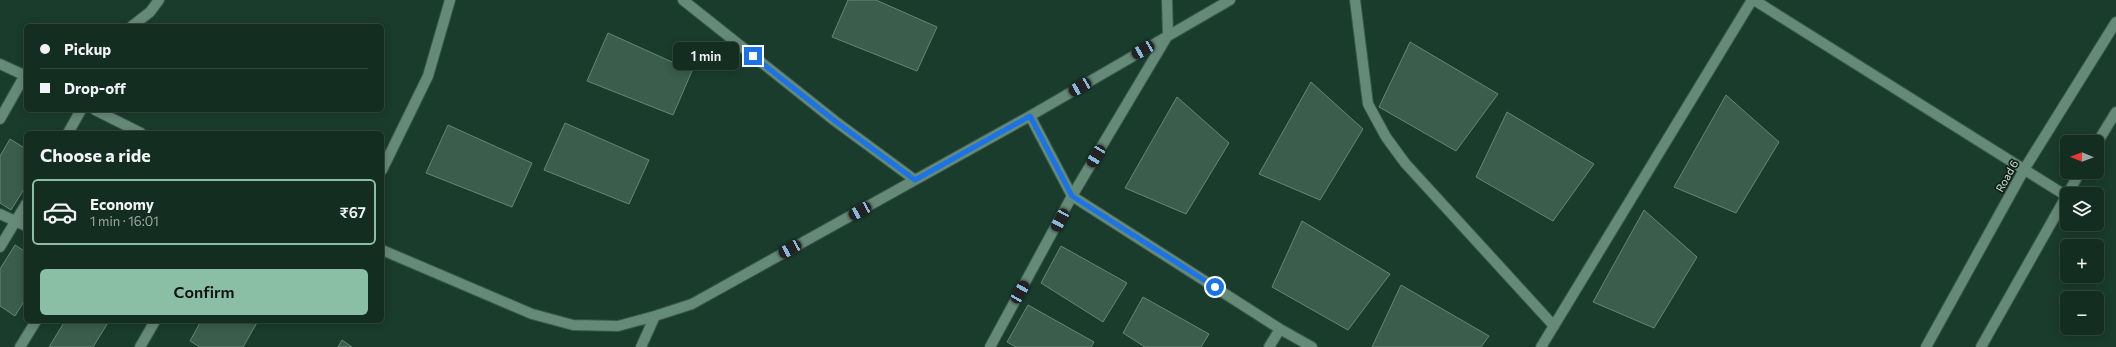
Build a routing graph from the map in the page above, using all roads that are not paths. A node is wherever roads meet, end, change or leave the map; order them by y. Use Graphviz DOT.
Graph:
graph roads {
  1 [pos="159,0"];
  2 [pos="450,0"];
  3 [pos="684,0"];
  4 [pos="1167,0"];
  5 [pos="1230,0"];
  6 [pos="1355,0"];
  7 [pos="1753,0"];
  8 [pos="2116,22"];
  9 [pos="135,24"];
  10 [pos="1168,36"];
  11 [pos="0,64"];
  12 [pos="24,75"];
  13 [pos="24,77"];
  14 [pos="80,112"];
  15 [pos="99,112"];
  16 [pos="2116,112"];
  17 [pos="1030,116"];
  18 [pos="0,119"];
  19 [pos="69,131"];
  20 [pos="138,131"];
  21 [pos="2102,135"];
  22 [pos="384,166"];
  23 [pos="2024,168"];
  24 [pos="915,180"];
  25 [pos="2060,192"];
  26 [pos="1072,196"];
  27 [pos="2060,204"];
  28 [pos="24,207"];
  29 [pos="0,214"];
  30 [pos="16,220"];
  31 [pos="24,225"];
  32 [pos="0,247"];
  33 [pos="384,251"];
  34 [pos="655,316"];
  35 [pos="35,323"];
  36 [pos="155,323"];
  37 [pos="1554,326"];
  38 [pos="1280,329"];
  39 [pos="20,347"];
  40 [pos="140,347"];
  41 [pos="641,347"];
  42 [pos="990,347"];
  43 [pos="1269,347"];
  44 [pos="1312,347"];
  45 [pos="1541,347"];
  46 [pos="1926,347"];
  47 [pos="1981,347"];
  1 -- 9 [label="street"];
  2 -- 22 [label="street"];
  3 -- 24 [label="street"];
  4 -- 10 [label="street"];
  5 -- 10 [label="street"];
  6 -- 37 [label="street"];
  7 -- 23 [label="street"];
  7 -- 37 [label="street"];
  8 -- 23 [label="street, Road 6"];
  10 -- 17 [label="street"];
  10 -- 26 [label="street"];
  11 -- 12 [label="street"];
  13 -- 18 [label="street"];
  14 -- 19 [label="street"];
  15 -- 20 [label="street"];
  16 -- 21 [label="street"];
  17 -- 24 [label="street"];
  17 -- 26 [label="street"];
  23 -- 25 [label="street"];
  23 -- 46 [label="street, Road 6"];
  24 -- 34 [label="street"];
  26 -- 38 [label="street"];
  26 -- 42 [label="street"];
  27 -- 47 [label="street"];
  28 -- 30 [label="street"];
  29 -- 30 [label="street"];
  30 -- 31 [label="street"];
  30 -- 32 [label="street"];
  33 -- 34 [label="street"];
  34 -- 41 [label="street"];
  35 -- 39 [label="street"];
  36 -- 40 [label="street"];
  37 -- 45 [label="street"];
  38 -- 43 [label="street"];
  38 -- 44 [label="street"];
}
